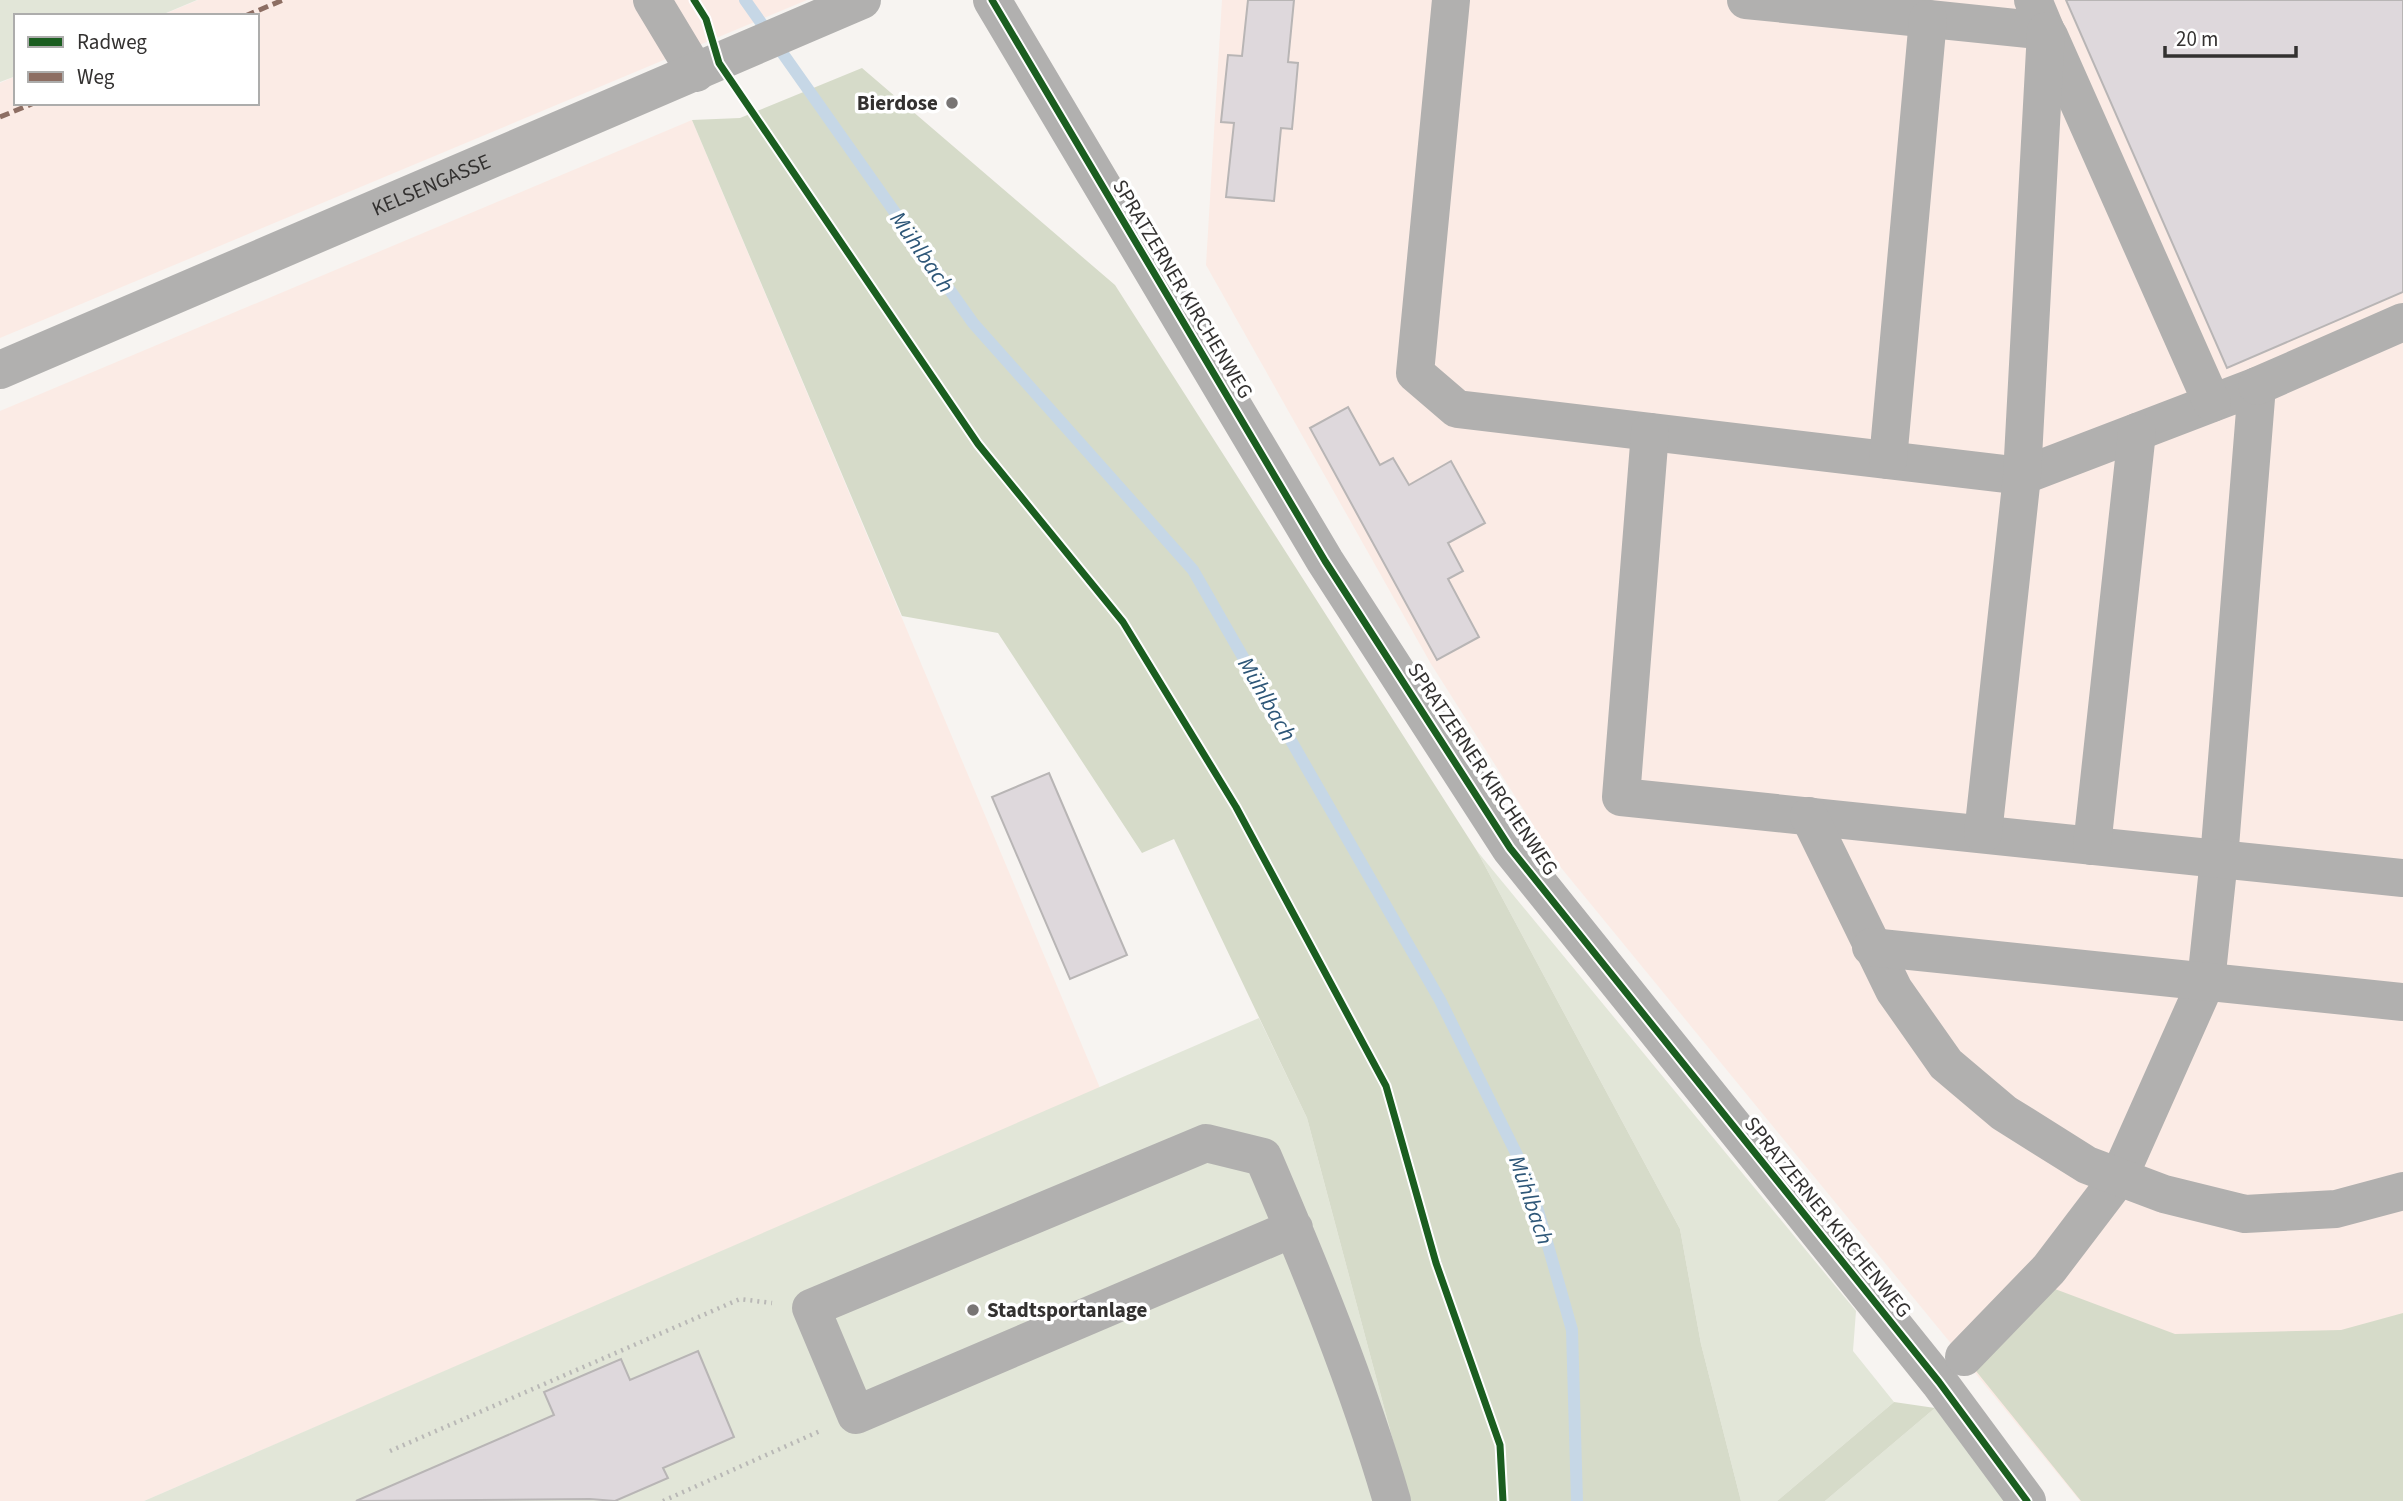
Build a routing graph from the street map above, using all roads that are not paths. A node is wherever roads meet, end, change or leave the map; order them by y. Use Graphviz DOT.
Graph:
graph roads {
  1 [pos="653,0"];
  2 [pos="862,0"];
  3 [pos="992,0"];
  4 [pos="1451,0"];
  5 [pos="1746,0"];
  6 [pos="2040,16"];
  7 [pos="1928,19"];
  8 [pos="719,62"];
  9 [pos="2403,322"];
  10 [pos="0,370"];
  11 [pos="2257,386"];
  12 [pos="2212,403"];
  13 [pos="1650,432"];
  14 [pos="2137,432"];
  15 [pos="1888,460"];
  16 [pos="2022,476"];
  17 [pos="1809,817"];
  18 [pos="1983,834"];
  19 [pos="2092,846"];
  20 [pos="2219,859"];
  21 [pos="2403,878"];
  22 [pos="1871,947"];
  23 [pos="2206,982"];
  24 [pos="2403,1002"];
  25 [pos="2119,1177"];
  26 [pos="2403,1191"];
  27 [pos="1294,1228"];
  28 [pos="1964,1357"];
  29 [pos="1392,1501"];
  30 [pos="2027,1501"];
  1 -- 8 [label="street"];
  2 -- 8 [label="street, KELSENGASSE"];
  3 -- 30 [label="street, SPRATZERNER KIRCHENWEG"];
  4 -- 13 [label="street"];
  5 -- 7 [label="street"];
  6 -- 7 [label="street"];
  6 -- 12 [label="street"];
  6 -- 16 [label="street"];
  7 -- 15 [label="street"];
  8 -- 10 [label="street, KELSENGASSE"];
  9 -- 11 [label="street"];
  11 -- 12 [label="street"];
  11 -- 20 [label="street"];
  12 -- 14 [label="street"];
  13 -- 15 [label="street"];
  13 -- 17 [label="street"];
  14 -- 16 [label="street"];
  14 -- 19 [label="street"];
  15 -- 16 [label="street"];
  16 -- 18 [label="street"];
  17 -- 18 [label="street"];
  17 -- 22 [label="street"];
  18 -- 19 [label="street"];
  19 -- 20 [label="street"];
  20 -- 21 [label="street"];
  20 -- 23 [label="street"];
  22 -- 23 [label="street"];
  22 -- 25 [label="street"];
  23 -- 24 [label="street"];
  23 -- 25 [label="street"];
  25 -- 26 [label="street"];
  25 -- 28 [label="street"];
  27 -- 27 [label="street"];
  27 -- 29 [label="street"];
}
